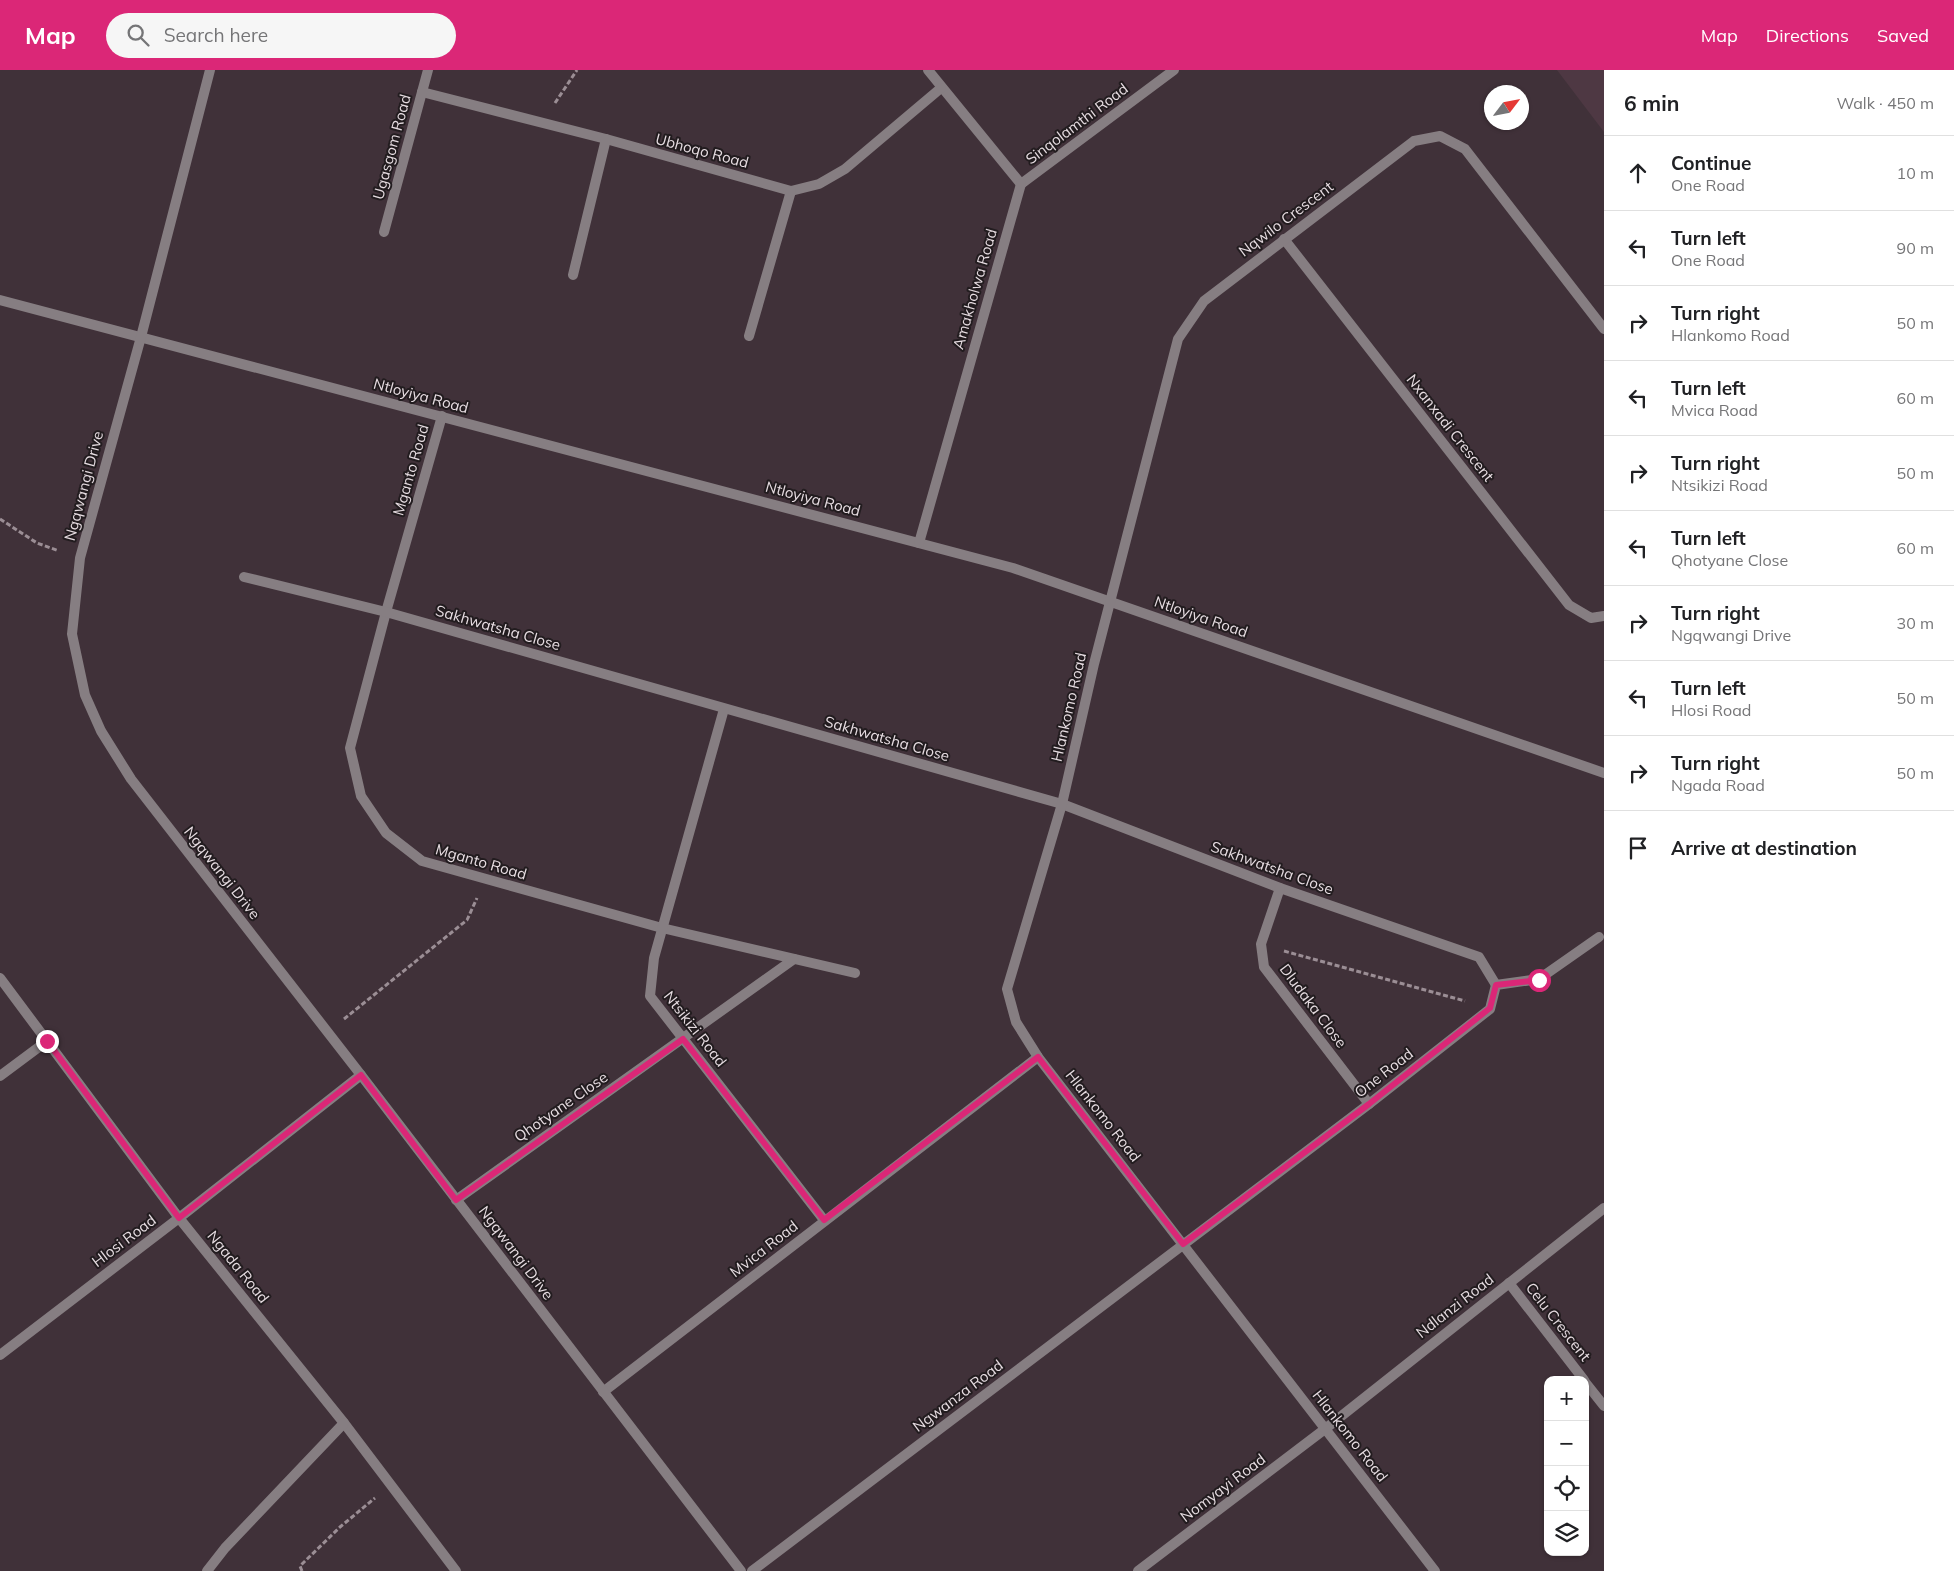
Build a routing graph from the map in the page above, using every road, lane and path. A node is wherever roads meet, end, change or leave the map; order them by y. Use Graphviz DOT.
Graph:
graph roads {
  1 [pos="210,70"];
  2 [pos="428,70"];
  3 [pos="577,70"];
  4 [pos="928,70"];
  5 [pos="1174,70"];
  6 [pos="941,88"];
  7 [pos="422,92"];
  8 [pos="548,125"];
  9 [pos="606,139"];
  10 [pos="1021,184"];
  11 [pos="791,191"];
  12 [pos="384,232"];
  13 [pos="1284,239"];
  14 [pos="573,275"];
  15 [pos="0,300"];
  16 [pos="1604,329"];
  17 [pos="749,336"];
  18 [pos="141,337"];
  19 [pos="442,416"];
  20 [pos="0,519"];
  21 [pos="919,543"];
  22 [pos="58,550"];
  23 [pos="244,577"];
  24 [pos="1111,601"];
  25 [pos="386,612"];
  26 [pos="1604,616"];
  27 [pos="724,709"];
  28 [pos="1604,773"];
  29 [pos="1062,804"];
  30 [pos="482,878"];
  31 [pos="1280,888"];
  32 [pos="662,928"];
  33 [pos="1599,937"];
  34 [pos="1261,944"];
  35 [pos="794,959"];
  36 [pos="855,973"];
  37 [pos="0,978"];
  38 [pos="1496,985"];
  39 [pos="1490,1008"];
  40 [pos="344,1019"];
  41 [pos="683,1039"];
  42 [pos="47,1041"];
  43 [pos="1038,1057"];
  44 [pos="361,1075"];
  45 [pos="0,1076"];
  46 [pos="1369,1104"];
  47 [pos="456,1200"];
  48 [pos="1604,1208"];
  49 [pos="179,1218"];
  50 [pos="824,1220"];
  51 [pos="1183,1244"];
  52 [pos="1509,1283"];
  53 [pos="0,1355"];
  54 [pos="1581,1376"];
  55 [pos="1589,1386"];
  56 [pos="603,1392"];
  57 [pos="1604,1406"];
  58 [pos="344,1424"];
  59 [pos="1325,1429"];
  60 [pos="390,1484"];
  61 [pos="207,1571"];
  62 [pos="302,1571"];
  63 [pos="456,1571"];
  64 [pos="741,1571"];
  65 [pos="752,1571"];
  66 [pos="1138,1571"];
  67 [pos="1435,1571"];
  1 -- 18 [label="street, Ngqwangi Drive"];
  2 -- 7 [label="street, Ugasgom Road"];
  3 -- 8 [label="path"];
  4 -- 6 [label="street"];
  5 -- 10 [label="street, Sinqolamthi Road"];
  6 -- 10 [label="street"];
  6 -- 11 [label="street, Ubhoqo Road"];
  7 -- 8 [label="street, Ubhoqo Road"];
  7 -- 12 [label="street, Ugasgom Road"];
  8 -- 9 [label="street, Ubhoqo Road"];
  9 -- 11 [label="street, Ubhoqo Road"];
  9 -- 14 [label="street"];
  10 -- 21 [label="street, Amakholwa Road"];
  11 -- 17 [label="street"];
  13 -- 16 [label="street, Nqwilo Crescent"];
  13 -- 24 [label="street, Nqwilo Crescent"];
  13 -- 26 [label="street, Nxanxadi Crescent"];
  15 -- 18 [label="street, Ntloyiya Road"];
  18 -- 19 [label="street, Ntloyiya Road"];
  18 -- 44 [label="street, Ngqwangi Drive"];
  19 -- 21 [label="street, Ntloyiya Road"];
  19 -- 25 [label="street, Mganto Road"];
  20 -- 22 [label="path"];
  21 -- 24 [label="street, Ntloyiya Road"];
  23 -- 25 [label="street, Sakhwatsha Close"];
  24 -- 28 [label="street, Ntloyiya Road"];
  24 -- 29 [label="street, Hlankomo Road"];
  25 -- 27 [label="street, Sakhwatsha Close"];
  25 -- 30 [label="street, Mganto Road"];
  27 -- 29 [label="street, Sakhwatsha Close"];
  27 -- 32 [label="street, Ntsikizi Road"];
  29 -- 31 [label="street, Sakhwatsha Close"];
  29 -- 43 [label="street, Hlankomo Road"];
  30 -- 32 [label="street, Mganto Road"];
  30 -- 40 [label="path"];
  31 -- 34 [label="street, Dludaka Close"];
  31 -- 38 [label="street, Sakhwatsha Close"];
  32 -- 35 [label="street, Mganto Road"];
  32 -- 41 [label="street, Ntsikizi Road"];
  33 -- 38 [label="street"];
  34 -- 39 [label="path"];
  34 -- 46 [label="street, Dludaka Close"];
  35 -- 36 [label="street, Mganto Road"];
  35 -- 41 [label="street, Qhotyane Close"];
  37 -- 42 [label="street, Ngada Road"];
  38 -- 39 [label="street"];
  39 -- 46 [label="street, One Road"];
  41 -- 47 [label="street, Qhotyane Close"];
  41 -- 50 [label="street, Ntsikizi Road"];
  42 -- 45 [label="street"];
  42 -- 49 [label="street, Ngada Road"];
  43 -- 50 [label="street, Mvica Road"];
  43 -- 51 [label="street, Hlankomo Road"];
  44 -- 47 [label="street, Ngqwangi Drive"];
  44 -- 49 [label="street, Hlosi Road"];
  46 -- 51 [label="street, One Road"];
  47 -- 56 [label="street, Ngqwangi Drive"];
  48 -- 52 [label="street, Ndlanzi Road"];
  49 -- 53 [label="street, Hlosi Road"];
  49 -- 58 [label="street, Ngada Road"];
  50 -- 56 [label="street, Mvica Road"];
  51 -- 59 [label="street, Hlankomo Road"];
  51 -- 65 [label="street, Ngwanza Road"];
  52 -- 54 [label="street, Celu Crescent"];
  52 -- 59 [label="street, Ndlanzi Road"];
  55 -- 57 [label="street, Celu Crescent"];
  56 -- 64 [label="street, Ngqwangi Drive"];
  58 -- 60 [label="street, Ngada Road"];
  58 -- 61 [label="street"];
  59 -- 66 [label="street, Nomyayi Road"];
  59 -- 67 [label="street, Hlankomo Road"];
  60 -- 62 [label="path"];
  60 -- 63 [label="street, Ngada Road"];
}
